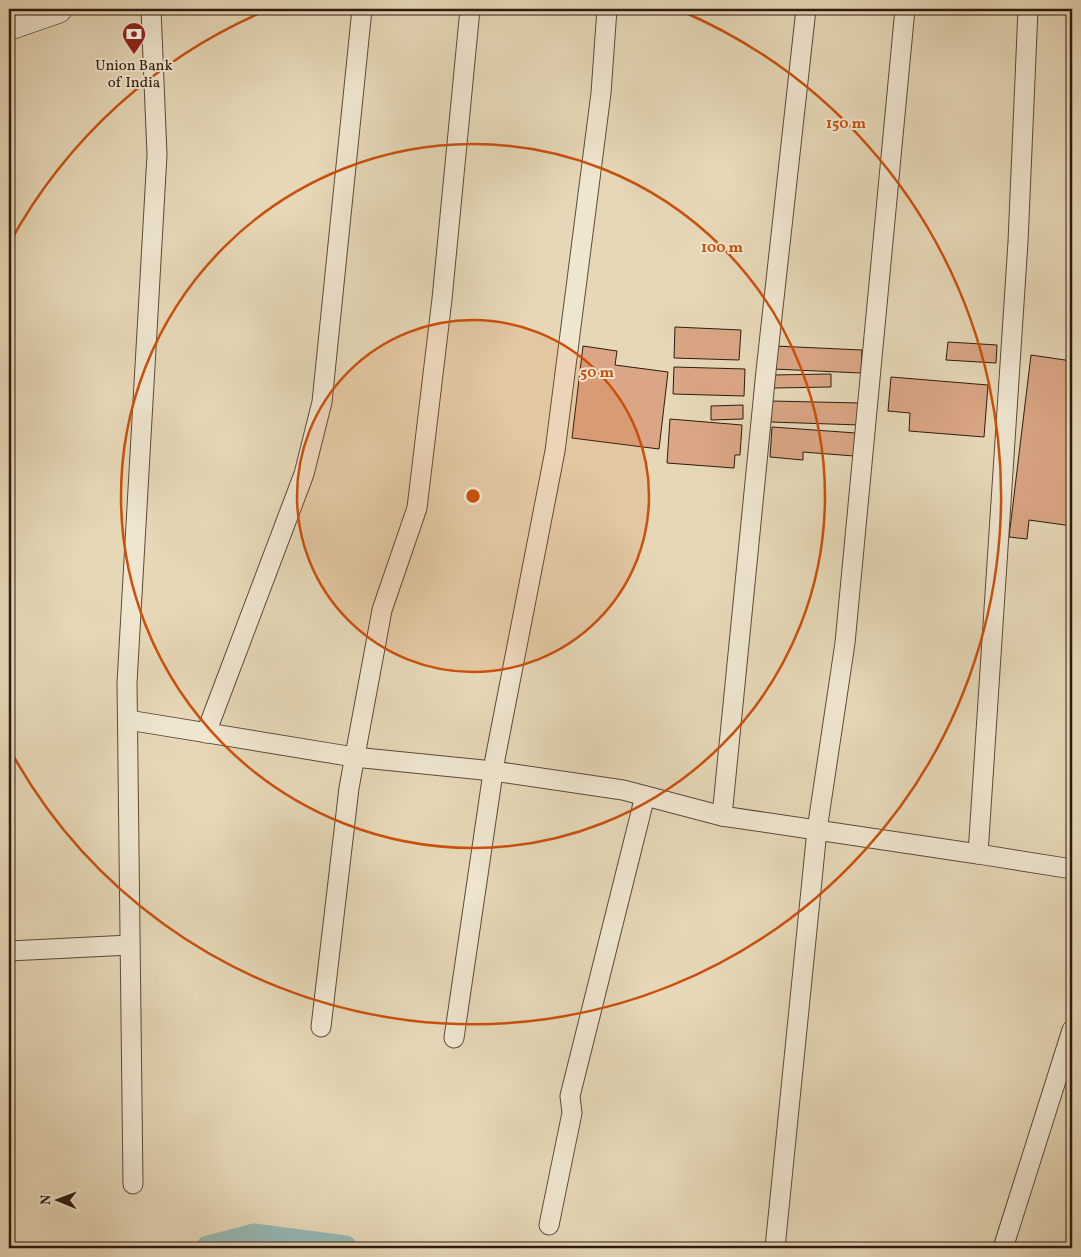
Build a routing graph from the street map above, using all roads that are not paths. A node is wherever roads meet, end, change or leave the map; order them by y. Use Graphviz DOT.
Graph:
graph roads {
  1 [pos="58,9"];
  2 [pos="151,9"];
  3 [pos="362,9"];
  4 [pos="470,9"];
  5 [pos="607,9"];
  6 [pos="806,9"];
  7 [pos="905,9"];
  8 [pos="1028,9"];
  9 [pos="9,26"];
  10 [pos="128,720"];
  11 [pos="206,733"];
  12 [pos="354,757"];
  13 [pos="493,771"];
  14 [pos="645,796"];
  15 [pos="722,816"];
  16 [pos="817,830"];
  17 [pos="978,854"];
  18 [pos="1072,868"];
  19 [pos="130,945"];
  20 [pos="9,950"];
  21 [pos="321,1027"];
  22 [pos="1072,1030"];
  23 [pos="454,1038"];
  24 [pos="133,1184"];
  25 [pos="549,1225"];
  26 [pos="775,1248"];
  27 [pos="1003,1248"];
  1 -- 9 [label="main road"];
  2 -- 10 [label="street"];
  3 -- 11 [label="street"];
  4 -- 12 [label="street"];
  5 -- 13 [label="street"];
  6 -- 15 [label="street"];
  7 -- 16 [label="street"];
  8 -- 17 [label="street"];
  10 -- 11 [label="street"];
  10 -- 19 [label="street"];
  11 -- 12 [label="street"];
  12 -- 13 [label="street"];
  12 -- 21 [label="street"];
  13 -- 14 [label="street"];
  13 -- 23 [label="street"];
  14 -- 15 [label="street"];
  14 -- 25 [label="street"];
  15 -- 16 [label="street"];
  16 -- 17 [label="street"];
  16 -- 26 [label="street"];
  17 -- 18 [label="street"];
  19 -- 20 [label="street"];
  19 -- 24 [label="street"];
  22 -- 27 [label="street"];
}
